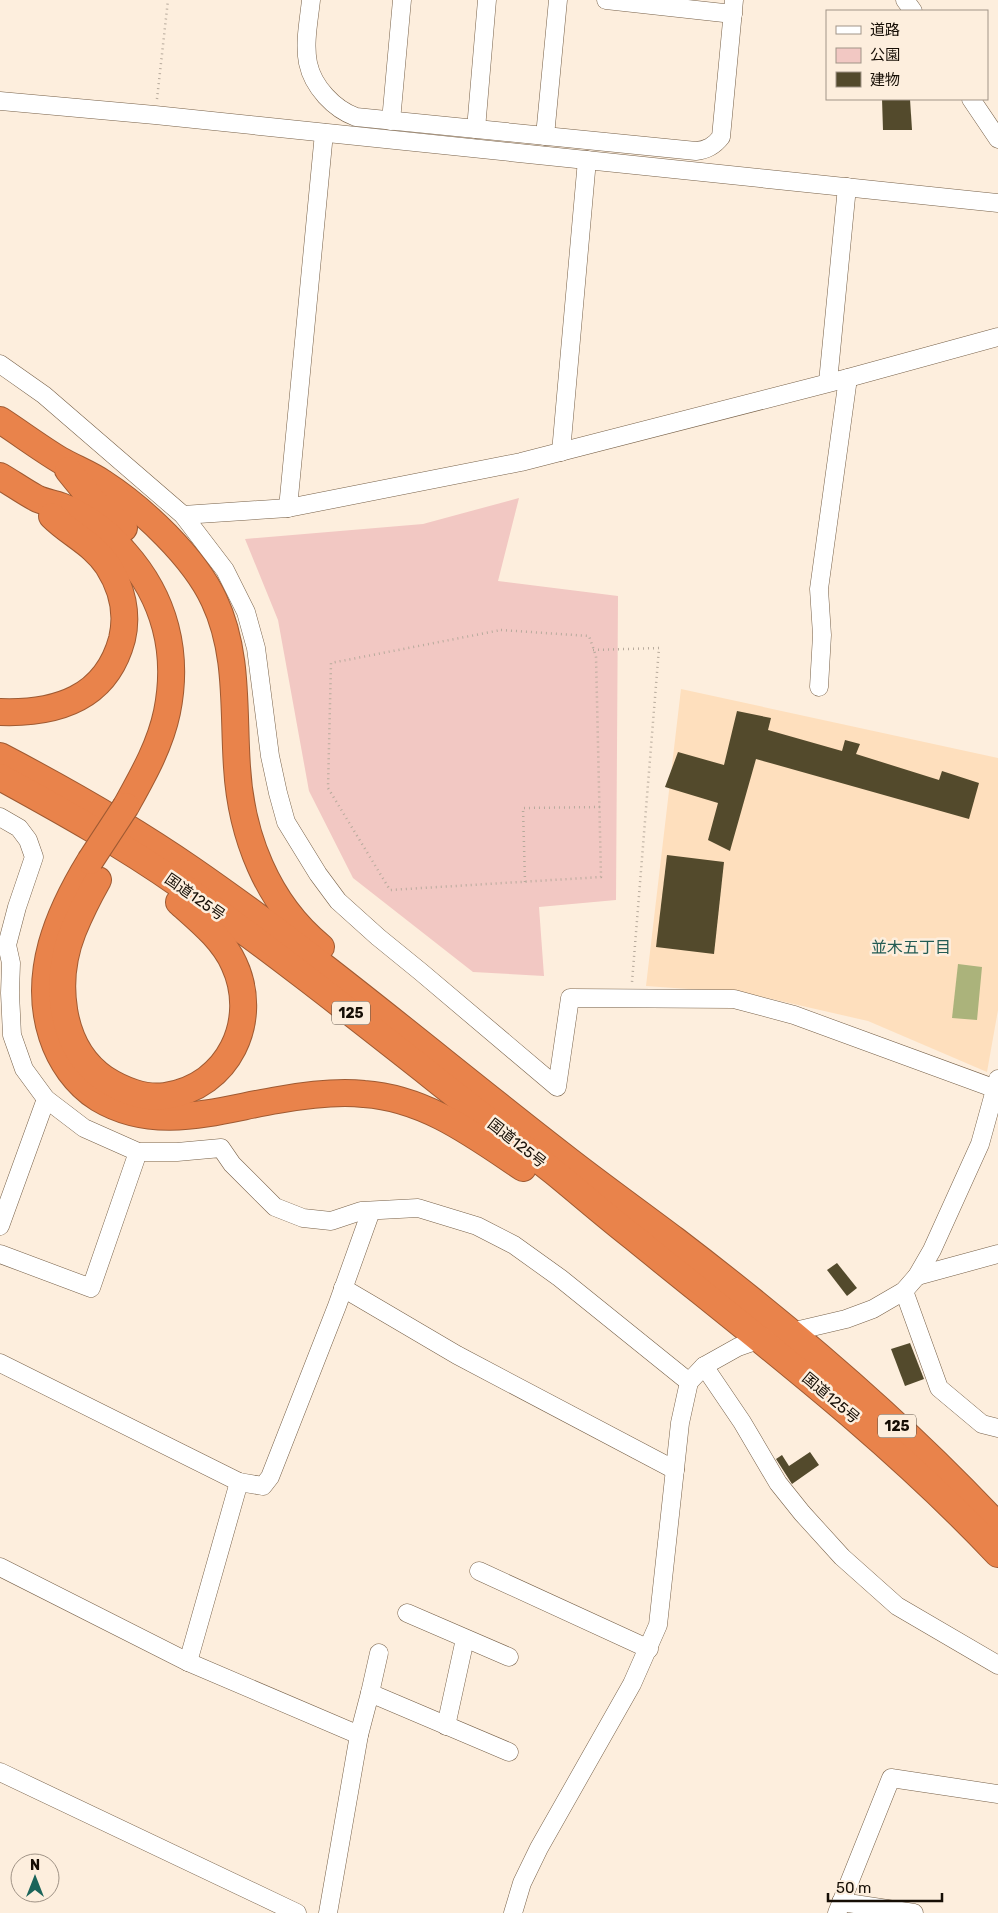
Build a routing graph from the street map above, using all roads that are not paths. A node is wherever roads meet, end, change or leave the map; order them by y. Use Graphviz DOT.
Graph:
graph roads {
  1 [pos="311,0"];
  2 [pos="402,0"];
  3 [pos="487,0"];
  4 [pos="558,0"];
  5 [pos="606,0"];
  6 [pos="734,7"];
  7 [pos="972,100"];
  8 [pos="0,101"];
  9 [pos="391,121"];
  10 [pos="476,129"];
  11 [pos="324,132"];
  12 [pos="545,136"];
  13 [pos="998,139"];
  14 [pos="587,160"];
  15 [pos="847,187"];
  16 [pos="998,203"];
  17 [pos="998,337"];
  18 [pos="0,364"];
  19 [pos="848,378"];
  20 [pos="828,382"];
  21 [pos="0,420"];
  22 [pos="561,452"];
  23 [pos="60,460"];
  24 [pos="0,476"];
  25 [pos="37,499"];
  26 [pos="288,508"];
  27 [pos="183,515"];
  28 [pos="819,687"];
  29 [pos="0,712"];
  30 [pos="0,756"];
  31 [pos="0,777"];
  32 [pos="55,807"];
  33 [pos="133,810"];
  34 [pos="0,818"];
  35 [pos="97,865"];
  36 [pos="3,945"];
  37 [pos="10,993"];
  38 [pos="0,1017"];
  39 [pos="997,1084"];
  40 [pos="483,1093"];
  41 [pos="46,1099"];
  42 [pos="138,1152"];
  43 [pos="371,1211"];
  44 [pos="0,1226"];
  45 [pos="633,1238"];
  46 [pos="0,1254"];
  47 [pos="998,1254"];
  48 [pos="917,1276"];
  49 [pos="343,1288"];
  50 [pos="904,1290"];
  51 [pos="790,1332"];
  52 [pos="761,1339"];
  53 [pos="0,1363"];
  54 [pos="704,1366"];
  55 [pos="689,1382"];
  56 [pos="998,1428"];
  57 [pos="674,1470"];
  58 [pos="239,1482"];
  59 [pos="998,1526"];
  60 [pos="998,1554"];
  61 [pos="0,1567"];
  62 [pos="479,1571"];
  63 [pos="408,1613"];
  64 [pos="465,1639"];
  65 [pos="648,1649"];
  66 [pos="379,1653"];
  67 [pos="509,1657"];
  68 [pos="188,1662"];
  69 [pos="998,1665"];
  70 [pos="370,1693"];
  71 [pos="446,1726"];
  72 [pos="359,1735"];
  73 [pos="509,1752"];
  74 [pos="0,1772"];
  75 [pos="998,1794"];
  76 [pos="839,1908"];
  77 [pos="297,1913"];
  78 [pos="328,1913"];
  79 [pos="513,1913"];
  80 [pos="914,1913"];
  1 -- 9 [label="street"];
  2 -- 9 [label="street"];
  3 -- 10 [label="street"];
  4 -- 12 [label="street"];
  5 -- 6 [label="street"];
  6 -- 12 [label="street"];
  7 -- 13 [label="street"];
  8 -- 11 [label="street"];
  9 -- 10 [label="street"];
  10 -- 12 [label="street"];
  11 -- 14 [label="street"];
  11 -- 26 [label="street"];
  14 -- 15 [label="street"];
  14 -- 22 [label="street"];
  15 -- 16 [label="street"];
  15 -- 20 [label="street"];
  17 -- 19 [label="street"];
  18 -- 27 [label="street"];
  19 -- 20 [label="street"];
  19 -- 28 [label="street"];
  20 -- 22 [label="street"];
  21 -- 23 [label="highway"];
  22 -- 26 [label="street"];
  23 -- 33 [label="highway"];
  23 -- 40 [label="highway"];
  24 -- 25 [label="highway"];
  25 -- 29 [label="highway"];
  25 -- 33 [label="highway"];
  26 -- 27 [label="street"];
  27 -- 39 [label="street"];
  30 -- 40 [label="highway, 国道125号 / 125"];
  31 -- 32 [label="highway, 国道125号 / 125"];
  32 -- 35 [label="highway"];
  32 -- 45 [label="highway, 国道125号 / 125"];
  33 -- 35 [label="highway, bridge"];
  34 -- 36 [label="street"];
  35 -- 45 [label="highway"];
  36 -- 37 [label="street"];
  37 -- 38 [label="street"];
  37 -- 41 [label="street"];
  39 -- 48 [label="street"];
  40 -- 51 [label="highway, 国道125号 / 125"];
  41 -- 42 [label="street"];
  41 -- 44 [label="street"];
  42 -- 43 [label="street"];
  42 -- 46 [label="street"];
  43 -- 49 [label="street"];
  43 -- 55 [label="street"];
  45 -- 52 [label="highway, 国道125号 / 125"];
  47 -- 48 [label="street"];
  48 -- 50 [label="street"];
  49 -- 57 [label="street"];
  49 -- 58 [label="street"];
  50 -- 51 [label="street"];
  50 -- 56 [label="street"];
  51 -- 52 [label="street"];
  51 -- 59 [label="highway, 国道125号 / 125"];
  52 -- 54 [label="street"];
  52 -- 60 [label="highway, 国道125号 / 125"];
  53 -- 58 [label="street"];
  54 -- 55 [label="street"];
  54 -- 69 [label="street"];
  55 -- 57 [label="street"];
  57 -- 65 [label="street"];
  58 -- 68 [label="street"];
  61 -- 68 [label="street"];
  62 -- 65 [label="street"];
  63 -- 64 [label="street"];
  64 -- 67 [label="street"];
  64 -- 71 [label="street"];
  65 -- 79 [label="street"];
  66 -- 70 [label="street"];
  68 -- 72 [label="street"];
  70 -- 71 [label="street"];
  70 -- 72 [label="street"];
  71 -- 73 [label="street"];
  72 -- 78 [label="street"];
  74 -- 77 [label="street"];
  75 -- 76 [label="street"];
  76 -- 80 [label="street"];
}
